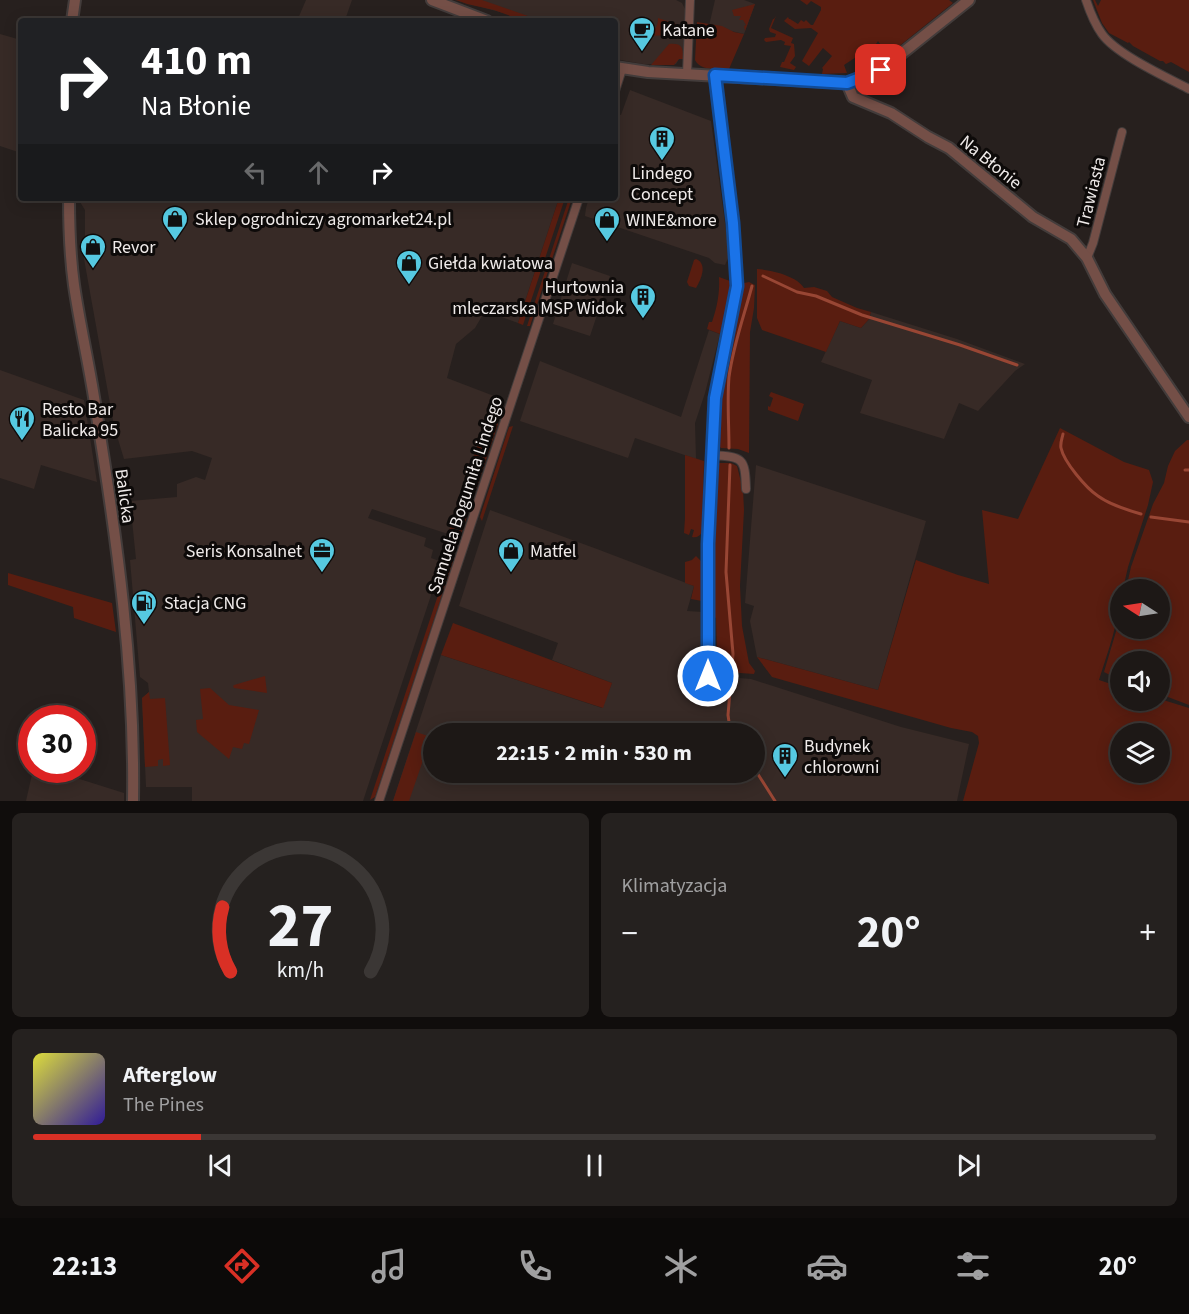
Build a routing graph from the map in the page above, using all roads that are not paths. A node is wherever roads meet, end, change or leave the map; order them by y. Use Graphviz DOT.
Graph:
graph roads {
  1 [pos="75,0"];
  2 [pos="432,0"];
  3 [pos="690,0"];
  4 [pos="969,0"];
  5 [pos="1086,0"];
  6 [pos="72,18"];
  7 [pos="479,18"];
  8 [pos="619,68"];
  9 [pos="687,74"];
  10 [pos="715,75"];
  11 [pos="847,83"];
  12 [pos="1189,89"];
  13 [pos="1122,132"];
  14 [pos="69,201"];
  15 [pos="578,201"];
  16 [pos="1087,258"];
  17 [pos="1189,417"];
  18 [pos="711,455"];
  19 [pos="746,489"];
  20 [pos="708,676"];
  21 [pos="133,801"];
  22 [pos="379,801"];
  1 -- 6 [label="street"];
  2 -- 7 [label="street"];
  3 -- 9 [label="street"];
  4 -- 11 [label="street"];
  5 -- 12 [label="street"];
  8 -- 9 [label="street"];
  9 -- 10 [label="street"];
  10 -- 11 [label="street"];
  10 -- 18 [label="street"];
  11 -- 16 [label="street, Na Błonie"];
  13 -- 16 [label="street, Trawiasta"];
  14 -- 21 [label="street, Balicka"];
  15 -- 22 [label="street, Samuela Bogumiła Lindego"];
  16 -- 17 [label="street, Na Błonie"];
  18 -- 19 [label="street"];
  18 -- 20 [label="street"];
}
